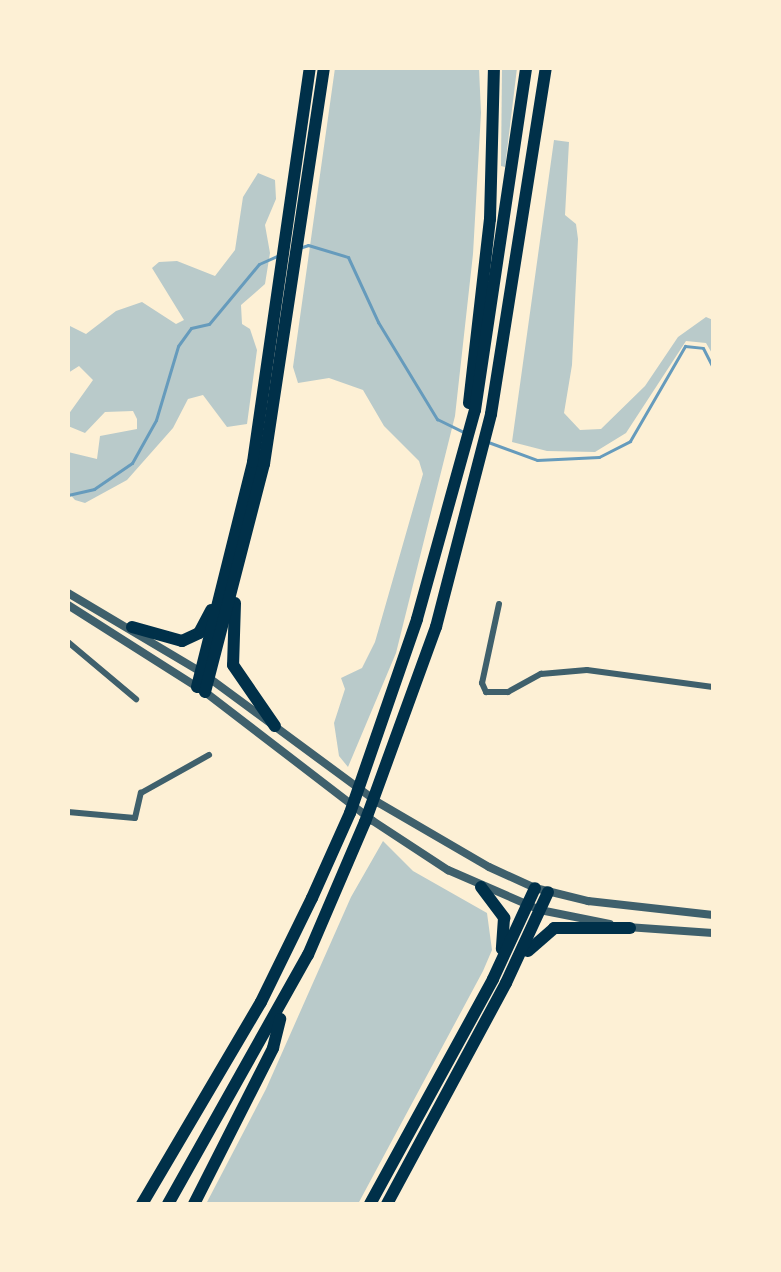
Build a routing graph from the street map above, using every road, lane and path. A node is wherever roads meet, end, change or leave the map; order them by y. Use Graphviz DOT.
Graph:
graph roads {
  1 [pos="310,68"];
  2 [pos="324,68"];
  3 [pos="494,68"];
  4 [pos="526,68"];
  5 [pos="546,68"];
  6 [pos="472,409"];
  7 [pos="244,540"];
  8 [pos="226,573"];
  9 [pos="68,593"];
  10 [pos="499,604"];
  11 [pos="68,605"];
  12 [pos="132,627"];
  13 [pos="68,642"];
  14 [pos="205,675"];
  15 [pos="713,687"];
  16 [pos="201,689"];
  17 [pos="136,699"];
  18 [pos="275,726"];
  19 [pos="209,755"];
  20 [pos="68,812"];
  21 [pos="481,887"];
  22 [pos="542,890"];
  23 [pos="534,907"];
  24 [pos="713,915"];
  25 [pos="630,928"];
  26 [pos="713,933"];
  27 [pos="493,979"];
  28 [pos="506,983"];
  29 [pos="283,1005"];
  30 [pos="142,1204"];
  31 [pos="168,1204"];
  32 [pos="194,1204"];
  33 [pos="370,1204"];
  34 [pos="387,1204"];
  1 -- 8 [label="highway"];
  2 -- 7 [label="highway"];
  3 -- 6 [label="highway"];
  4 -- 6 [label="highway"];
  5 -- 29 [label="highway"];
  6 -- 30 [label="highway"];
  7 -- 14 [label="highway"];
  7 -- 18 [label="highway"];
  8 -- 12 [label="highway"];
  8 -- 14 [label="highway"];
  9 -- 12 [label="street"];
  10 -- 15 [label="street"];
  11 -- 16 [label="street"];
  12 -- 14 [label="street"];
  13 -- 17 [label="street"];
  14 -- 16 [label="highway"];
  14 -- 18 [label="street"];
  16 -- 21 [label="street"];
  18 -- 22 [label="street"];
  19 -- 20 [label="street"];
  21 -- 23 [label="street"];
  21 -- 27 [label="highway"];
  22 -- 23 [label="highway"];
  22 -- 24 [label="street"];
  23 -- 25 [label="street"];
  23 -- 27 [label="highway"];
  23 -- 28 [label="highway"];
  25 -- 26 [label="street"];
  25 -- 28 [label="highway"];
  27 -- 33 [label="highway"];
  28 -- 34 [label="highway"];
  29 -- 31 [label="highway"];
  29 -- 32 [label="highway"];
}
